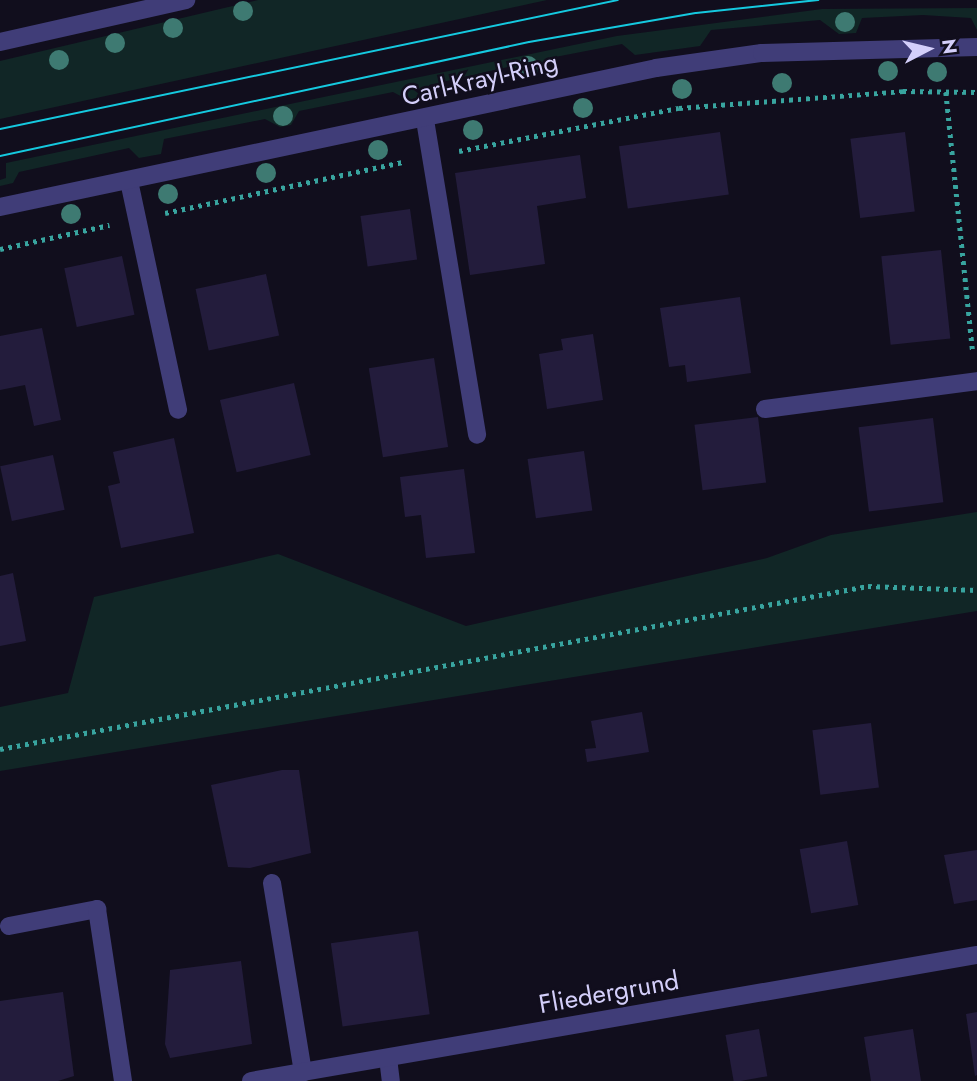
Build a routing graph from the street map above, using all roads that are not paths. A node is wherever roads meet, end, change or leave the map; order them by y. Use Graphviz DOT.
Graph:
graph roads {
  1 [pos="186,0"];
  2 [pos="0,42"];
  3 [pos="977,47"];
  4 [pos="425,120"];
  5 [pos="129,181"];
  6 [pos="0,207"];
  7 [pos="977,382"];
  8 [pos="765,409"];
  9 [pos="178,410"];
  10 [pos="477,435"];
  11 [pos="272,883"];
  12 [pos="9,926"];
  13 [pos="977,955"];
  14 [pos="388,1058"];
  15 [pos="303,1072"];
  16 [pos="123,1081"];
  17 [pos="251,1081"];
  18 [pos="391,1081"];
  1 -- 2 [label="street"];
  3 -- 4 [label="street, Carl-Krayl-Ring"];
  4 -- 5 [label="street, Carl-Krayl-Ring"];
  4 -- 10 [label="street"];
  5 -- 6 [label="street, Carl-Krayl-Ring"];
  5 -- 9 [label="street"];
  7 -- 8 [label="street"];
  11 -- 15 [label="street"];
  12 -- 16 [label="street"];
  13 -- 14 [label="street, Fliedergrund"];
  14 -- 15 [label="street, Fliedergrund"];
  14 -- 18 [label="street"];
  15 -- 17 [label="street, Fliedergrund"];
}
